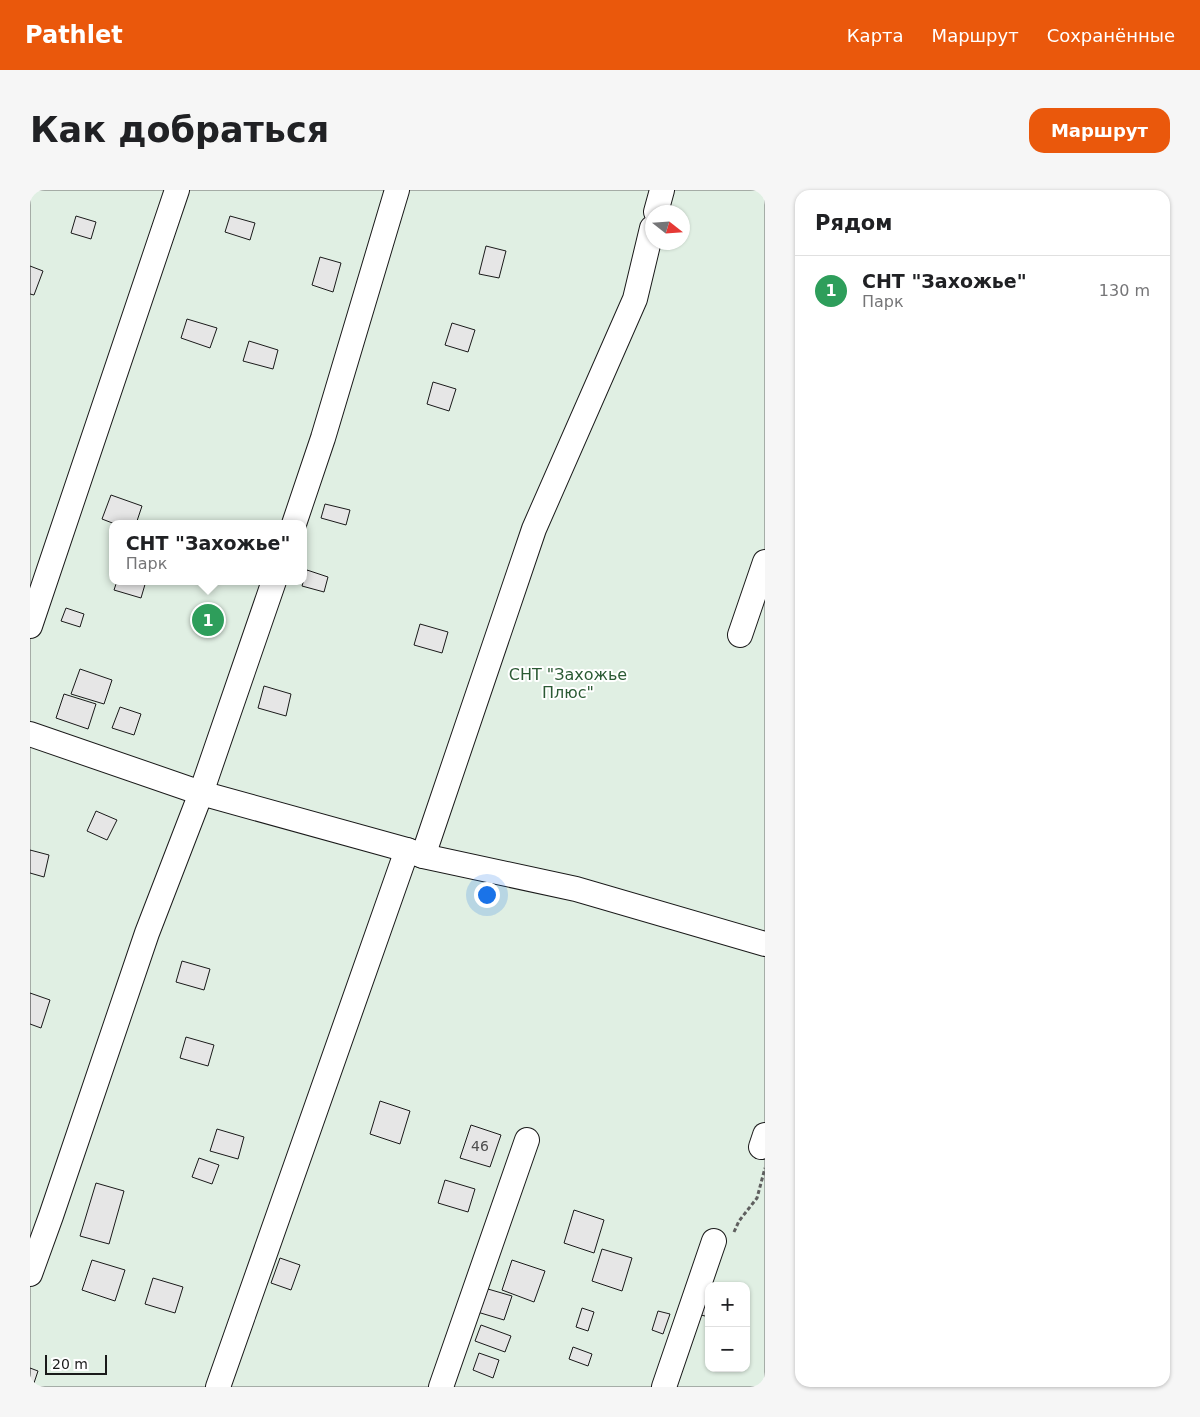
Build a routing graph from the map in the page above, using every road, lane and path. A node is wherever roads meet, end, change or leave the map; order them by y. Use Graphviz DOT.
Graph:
graph roads {
  1 [pos="177,190"];
  2 [pos="397,190"];
  3 [pos="662,190"];
  4 [pos="658,205"];
  5 [pos="647,250"];
  6 [pos="295,520"];
  7 [pos="765,562"];
  8 [pos="273,585"];
  9 [pos="30,626"];
  10 [pos="740,635"];
  11 [pos="30,734"];
  12 [pos="201,793"];
  13 [pos="415,853"];
  14 [pos="765,944"];
  15 [pos="527,1140"];
  16 [pos="764,1150"];
  17 [pos="714,1241"];
  18 [pos="30,1274"];
  19 [pos="218,1387"];
  20 [pos="441,1387"];
  21 [pos="664,1387"];
  1 -- 9 [label="lane"];
  2 -- 6 [label="lane"];
  3 -- 4 [label="lane"];
  5 -- 13 [label="lane"];
  7 -- 10 [label="lane"];
  8 -- 12 [label="lane"];
  11 -- 12 [label="lane"];
  12 -- 13 [label="lane"];
  12 -- 18 [label="lane"];
  13 -- 14 [label="lane"];
  13 -- 19 [label="lane"];
  15 -- 20 [label="lane"];
  16 -- 17 [label="path"];
  17 -- 21 [label="lane"];
}
